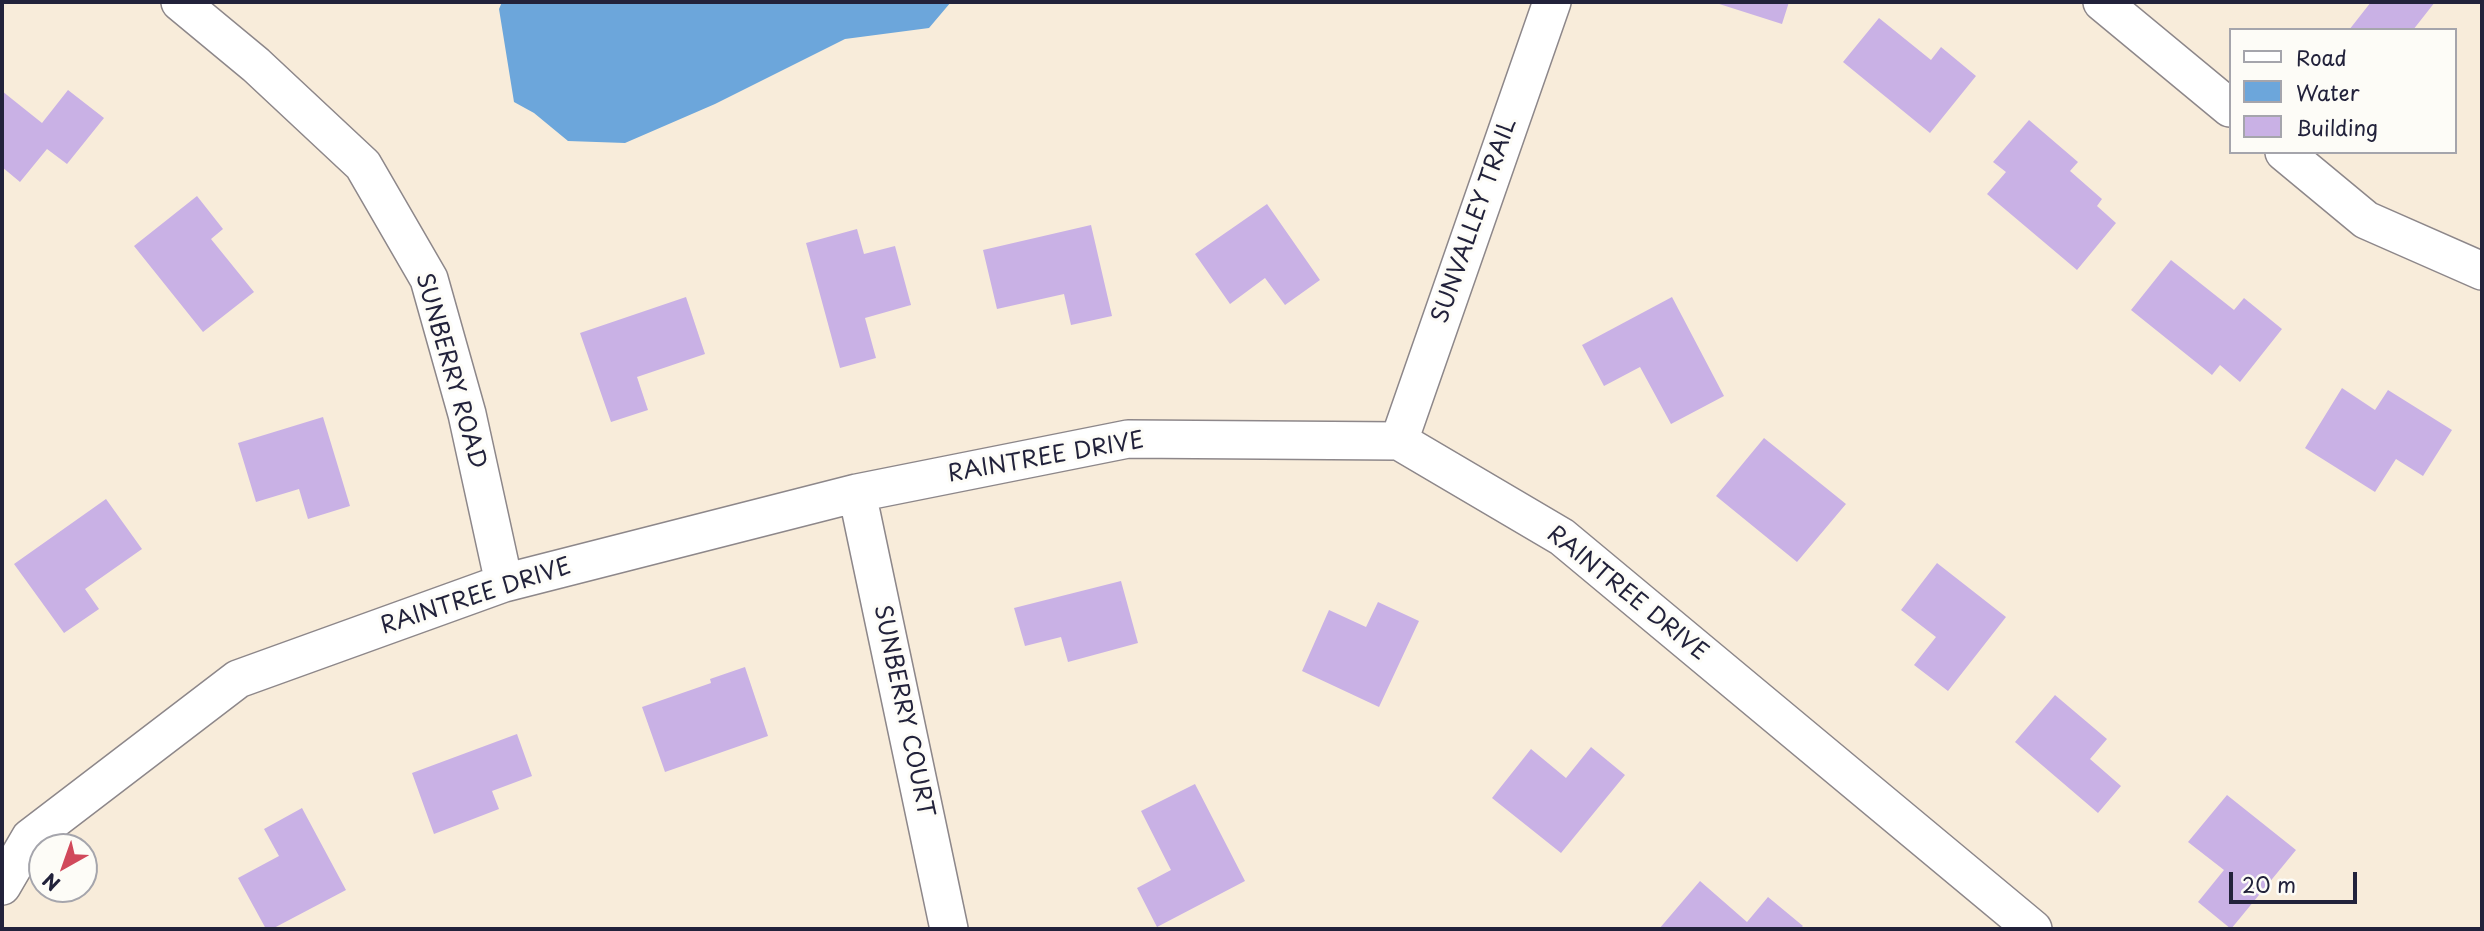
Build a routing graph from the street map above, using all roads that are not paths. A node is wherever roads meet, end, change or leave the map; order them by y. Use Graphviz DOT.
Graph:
graph roads {
  1 [pos="180,2"];
  2 [pos="1552,2"];
  3 [pos="2102,2"];
  4 [pos="2228,106"];
  5 [pos="2286,154"];
  6 [pos="2482,271"];
  7 [pos="1399,441"];
  8 [pos="857,494"];
  9 [pos="504,583"];
  10 [pos="2,886"];
  11 [pos="949,929"];
  12 [pos="2033,929"];
  1 -- 9 [label="street, SUNBERRY ROAD"];
  2 -- 7 [label="street, SUNVALLEY TRAIL"];
  3 -- 4 [label="street"];
  5 -- 6 [label="street"];
  7 -- 8 [label="street, RAINTREE DRIVE"];
  7 -- 12 [label="street, RAINTREE DRIVE"];
  8 -- 9 [label="street, RAINTREE DRIVE"];
  8 -- 11 [label="street, SUNBERRY COURT"];
  9 -- 10 [label="street, RAINTREE DRIVE"];
}
